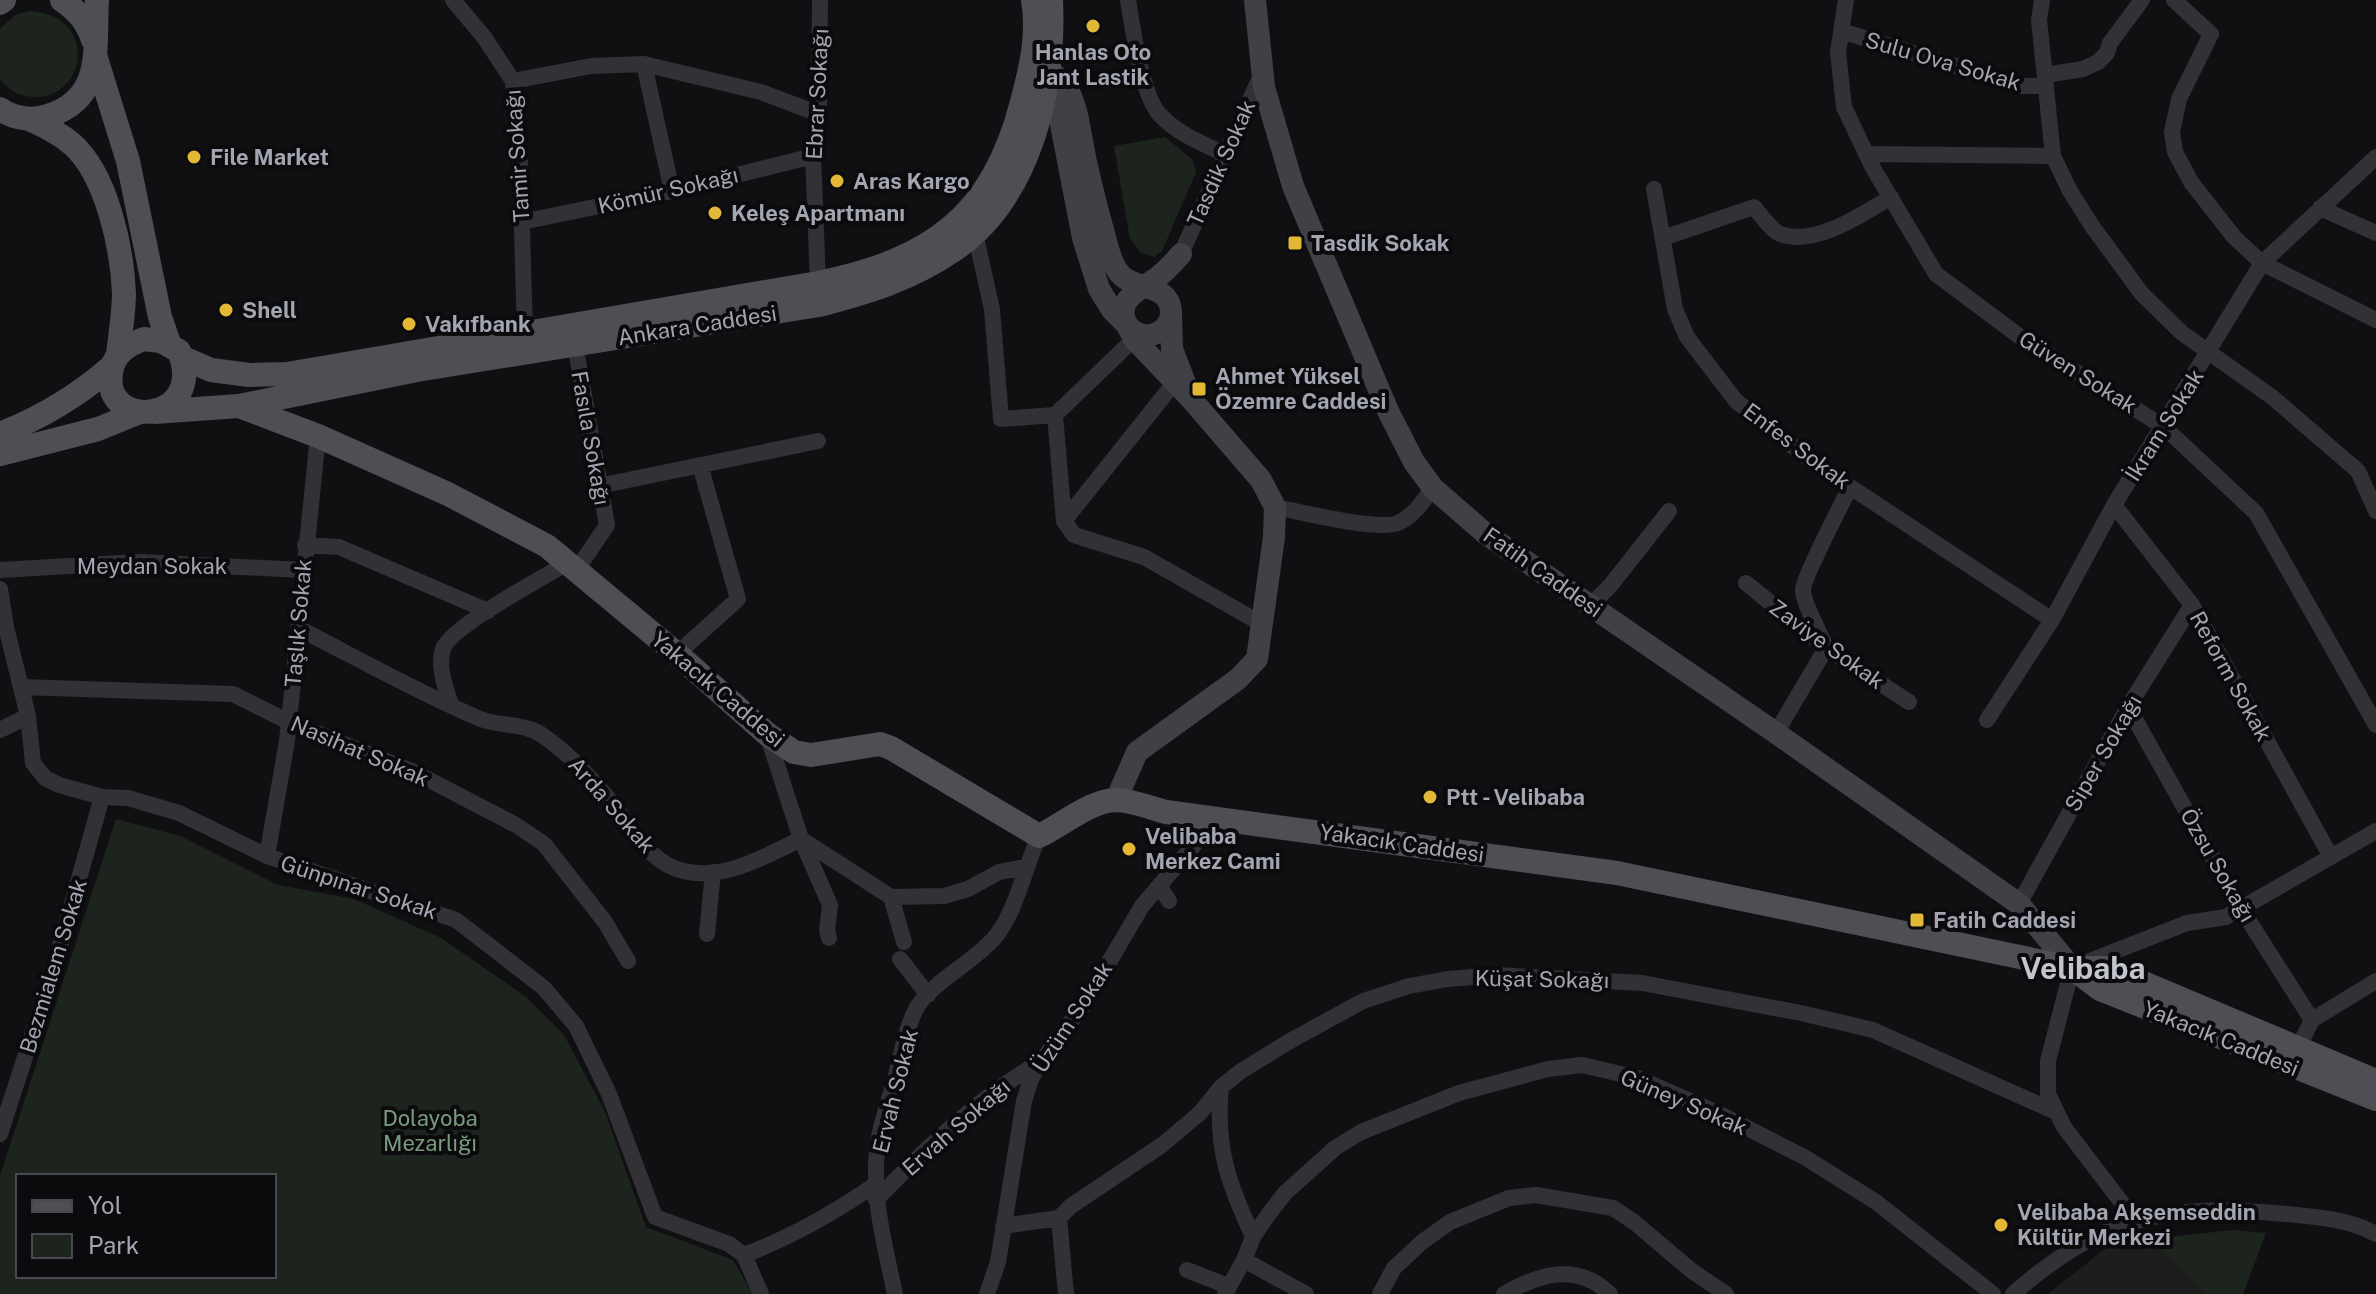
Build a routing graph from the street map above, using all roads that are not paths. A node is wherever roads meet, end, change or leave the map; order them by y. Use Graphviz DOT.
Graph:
graph roads {
  1 [pos="62,0"];
  2 [pos="97,0"];
  3 [pos="453,0"];
  4 [pos="820,0"];
  5 [pos="1033,0"];
  6 [pos="1051,0"];
  7 [pos="1128,0"];
  8 [pos="1255,0"];
  9 [pos="1846,0"];
  10 [pos="2042,0"];
  11 [pos="2142,0"];
  12 [pos="2174,0"];
  13 [pos="1841,31"];
  14 [pos="95,49"];
  15 [pos="644,64"];
  16 [pos="1262,71"];
  17 [pos="1041,79"];
  18 [pos="2045,80"];
  19 [pos="513,81"];
  20 [pos="0,109"];
  21 [pos="819,114"];
  22 [pos="18,120"];
  23 [pos="1225,154"];
  24 [pos="1866,154"];
  25 [pos="813,156"];
  26 [pos="2053,156"];
  27 [pos="2376,157"];
  28 [pos="1654,189"];
  29 [pos="672,191"];
  30 [pos="1891,197"];
  31 [pos="2320,208"];
  32 [pos="522,222"];
  33 [pos="975,233"];
  34 [pos="2376,233"];
  35 [pos="1663,238"];
  36 [pos="1181,254"];
  37 [pos="2262,263"];
  38 [pos="818,283"];
  39 [pos="1144,288"];
  40 [pos="1171,310"];
  41 [pos="2376,320"];
  42 [pos="525,332"];
  43 [pos="1131,332"];
  44 [pos="575,344"];
  45 [pos="177,351"];
  46 [pos="2209,351"];
  47 [pos="115,360"];
  48 [pos="1175,382"];
  49 [pos="314,392"];
  50 [pos="1192,400"];
  51 [pos="239,406"];
  52 [pos="147,412"];
  53 [pos="1055,415"];
  54 [pos="2164,427"];
  55 [pos="0,434"];
  56 [pos="318,436"];
  57 [pos="818,441"];
  58 [pos="0,454"];
  59 [pos="700,465"];
  60 [pos="599,486"];
  61 [pos="1850,487"];
  62 [pos="1433,488"];
  63 [pos="2375,503"];
  64 [pos="2114,505"];
  65 [pos="1275,507"];
  66 [pos="1669,511"];
  67 [pos="1064,521"];
  68 [pos="305,545"];
  69 [pos="572,567"];
  70 [pos="0,570"];
  71 [pos="303,570"];
  72 [pos="1746,583"];
  73 [pos="0,589"];
  74 [pos="2192,605"];
  75 [pos="1590,606"];
  76 [pos="488,611"];
  77 [pos="2052,620"];
  78 [pos="1262,624"];
  79 [pos="298,628"];
  80 [pos="1826,648"];
  81 [pos="677,654"];
  82 [pos="21,687"];
  83 [pos="1909,702"];
  84 [pos="451,705"];
  85 [pos="2128,707"];
  86 [pos="28,716"];
  87 [pos="1987,720"];
  88 [pos="289,722"];
  89 [pos="2376,725"];
  90 [pos="0,730"];
  91 [pos="1776,733"];
  92 [pos="767,734"];
  93 [pos="102,797"];
  94 [pos="1116,800"];
  95 [pos="1217,818"];
  96 [pos="2376,831"];
  97 [pos="1039,836"];
  98 [pos="801,839"];
  99 [pos="267,856"];
  100 [pos="2331,857"];
  101 [pos="1025,867"];
  102 [pos="713,872"];
  103 [pos="891,897"];
  104 [pos="2019,904"];
  105 [pos="2242,910"];
  106 [pos="707,934"];
  107 [pos="829,938"];
  108 [pos="904,942"];
  109 [pos="900,959"];
  110 [pos="628,961"];
  111 [pos="2072,968"];
  112 [pos="2376,981"];
  113 [pos="928,995"];
  114 [pos="2312,1020"];
  115 [pos="2294,1056"];
  116 [pos="1041,1061"];
  117 [pos="2376,1081"];
  118 [pos="1221,1087"];
  119 [pos="2376,1099"];
  120 [pos="2056,1112"];
  121 [pos="0,1134"];
  122 [pos="876,1192"];
  123 [pos="1059,1218"];
  124 [pos="2135,1220"];
  125 [pos="1003,1226"];
  126 [pos="2376,1234"];
  127 [pos="1253,1237"];
  128 [pos="744,1255"];
  129 [pos="1244,1260"];
  130 [pos="1187,1270"];
  131 [pos="1226,1290"];
  132 [pos="761,1294"];
  133 [pos="895,1294"];
  134 [pos="987,1294"];
  135 [pos="1066,1294"];
  136 [pos="1306,1294"];
  137 [pos="1380,1294"];
  138 [pos="1504,1294"];
  139 [pos="1610,1294"];
  140 [pos="1726,1294"];
  141 [pos="1993,1294"];
  142 [pos="2013,1294"];
  1 -- 14 [label="main road"];
  2 -- 14 [label="main road"];
  3 -- 19 [label="street, Tamir Sokağı"];
  4 -- 21 [label="street, Ebrar Sokağı"];
  5 -- 17 [label="main road, Ankara Caddesi"];
  6 -- 17 [label="main road, Ankara Caddesi"];
  7 -- 23 [label="street"];
  8 -- 16 [label="street, Fatih Caddesi"];
  9 -- 13 [label="street, Güven Sokak"];
  10 -- 18 [label="street"];
  11 -- 18 [label="street, Sulu Ova Sokak"];
  12 -- 37 [label="street"];
  13 -- 18 [label="street, Sulu Ova Sokak"];
  13 -- 24 [label="street, Güven Sokak"];
  14 -- 22 [label="main road"];
  14 -- 45 [label="main road"];
  15 -- 19 [label="street"];
  15 -- 21 [label="street"];
  15 -- 29 [label="street"];
  16 -- 23 [label="street, Tasdik Sokak"];
  16 -- 62 [label="street, Fatih Caddesi"];
  17 -- 33 [label="main road, Ankara Caddesi"];
  17 -- 38 [label="main road, Ankara Caddesi"];
  17 -- 39 [label="street"];
  17 -- 43 [label="street"];
  18 -- 26 [label="street"];
  19 -- 32 [label="street, Tamir Sokağı"];
  20 -- 22 [label="main road"];
  21 -- 25 [label="street, Ebrar Sokağı"];
  22 -- 47 [label="main road"];
  23 -- 36 [label="street, Tasdik Sokak"];
  24 -- 26 [label="street"];
  24 -- 30 [label="street, Güven Sokak"];
  25 -- 29 [label="street, Kömür Sokağı"];
  25 -- 38 [label="street, Ebrar Sokağı"];
  26 -- 46 [label="street"];
  27 -- 31 [label="street, İkram Sokak"];
  28 -- 35 [label="street, Enfes Sokak"];
  29 -- 32 [label="street, Kömür Sokağı"];
  30 -- 35 [label="street"];
  30 -- 54 [label="street, Güven Sokak"];
  31 -- 34 [label="street"];
  31 -- 37 [label="street, İkram Sokak"];
  32 -- 42 [label="street, Tamir Sokağı"];
  33 -- 44 [label="main road, Ankara Caddesi"];
  33 -- 53 [label="street"];
  35 -- 61 [label="street, Enfes Sokak"];
  36 -- 39 [label="street"];
  36 -- 40 [label="street"];
  37 -- 41 [label="street"];
  37 -- 46 [label="street, İkram Sokak"];
  38 -- 42 [label="main road, Ankara Caddesi"];
  39 -- 40 [label="street"];
  39 -- 43 [label="street"];
  40 -- 43 [label="street"];
  40 -- 50 [label="street"];
  42 -- 45 [label="main road, Ankara Caddesi"];
  43 -- 48 [label="street"];
  43 -- 53 [label="street"];
  44 -- 49 [label="main road, Ankara Caddesi"];
  44 -- 60 [label="street, Fasıla Sokağı"];
  45 -- 47 [label="main road, Ankara Caddesi"];
  45 -- 52 [label="main road"];
  46 -- 54 [label="street, İkram Sokak"];
  46 -- 63 [label="street"];
  47 -- 52 [label="main road"];
  47 -- 55 [label="main road, Ankara Caddesi"];
  48 -- 50 [label="street"];
  48 -- 67 [label="street"];
  49 -- 51 [label="main road, Ankara Caddesi"];
  49 -- 56 [label="main road"];
  50 -- 65 [label="street"];
  51 -- 52 [label="main road, Ankara Caddesi"];
  51 -- 56 [label="main road, Yakacık Caddesi"];
  52 -- 58 [label="main road, Ankara Caddesi"];
  53 -- 67 [label="street"];
  54 -- 64 [label="street, İkram Sokak"];
  54 -- 89 [label="street, Güven Sokak"];
  56 -- 68 [label="street, Taşlık Sokak"];
  56 -- 69 [label="main road, Yakacık Caddesi"];
  57 -- 59 [label="street"];
  59 -- 60 [label="street"];
  59 -- 81 [label="street"];
  60 -- 69 [label="street, Fasıla Sokağı"];
  61 -- 77 [label="street, Enfes Sokak"];
  61 -- 80 [label="street"];
  62 -- 65 [label="street"];
  62 -- 75 [label="street, Fatih Caddesi"];
  64 -- 74 [label="street, Reform Sokak"];
  64 -- 77 [label="street, İkram Sokak"];
  65 -- 78 [label="street"];
  66 -- 75 [label="street"];
  67 -- 78 [label="street"];
  68 -- 71 [label="street, Taşlık Sokak"];
  68 -- 76 [label="street"];
  69 -- 76 [label="street"];
  69 -- 81 [label="main road, Yakacık Caddesi"];
  70 -- 71 [label="street, Meydan Sokak"];
  71 -- 79 [label="street, Taşlık Sokak"];
  72 -- 80 [label="street, Zaviye Sokak"];
  73 -- 82 [label="street, Günpınar Sokak"];
  74 -- 85 [label="street, Siper Sokağı"];
  74 -- 100 [label="street, Reform Sokak"];
  75 -- 91 [label="street, Fatih Caddesi"];
  76 -- 84 [label="street"];
  77 -- 87 [label="street, İkram Sokak"];
  78 -- 94 [label="street"];
  79 -- 84 [label="street, Arda Sokak"];
  79 -- 88 [label="street, Taşlık Sokak"];
  80 -- 83 [label="street, Zaviye Sokak"];
  80 -- 91 [label="street"];
  81 -- 92 [label="main road, Yakacık Caddesi"];
  82 -- 86 [label="street, Günpınar Sokak"];
  82 -- 88 [label="street, Nasihat Sokak"];
  84 -- 102 [label="street, Arda Sokak"];
  85 -- 104 [label="street, Siper Sokağı"];
  85 -- 105 [label="street, Özsu Sokağı"];
  86 -- 90 [label="street"];
  86 -- 93 [label="street, Günpınar Sokak"];
  88 -- 99 [label="street, Taşlık Sokak"];
  88 -- 110 [label="street, Nasihat Sokak"];
  91 -- 104 [label="street, Fatih Caddesi"];
  92 -- 97 [label="main road, Yakacık Caddesi"];
  92 -- 98 [label="street"];
  93 -- 99 [label="street, Günpınar Sokak"];
  93 -- 121 [label="street, Bezmialem Sokak"];
  94 -- 95 [label="main road, Yakacık Caddesi"];
  94 -- 97 [label="main road"];
  95 -- 111 [label="main road, Yakacık Caddesi"];
  95 -- 116 [label="street, Üzüm Sokak"];
  96 -- 100 [label="street"];
  97 -- 101 [label="street, Ervah Sokak"];
  98 -- 102 [label="street, Arda Sokak"];
  98 -- 103 [label="street"];
  98 -- 107 [label="street"];
  99 -- 128 [label="street, Günpınar Sokak"];
  100 -- 105 [label="street"];
  101 -- 103 [label="street"];
  101 -- 113 [label="street, Ervah Sokak"];
  102 -- 106 [label="street"];
  103 -- 108 [label="street"];
  104 -- 111 [label="street, Fatih Caddesi"];
  105 -- 111 [label="street"];
  105 -- 114 [label="street, Özsu Sokağı"];
  109 -- 113 [label="street"];
  111 -- 115 [label="main road, Yakacık Caddesi"];
  111 -- 120 [label="street"];
  112 -- 114 [label="street"];
  113 -- 122 [label="street, Ervah Sokak"];
  114 -- 115 [label="street"];
  115 -- 117 [label="main road, Yakacık Caddesi"];
  115 -- 119 [label="main road, Yakacık Caddesi"];
  116 -- 122 [label="street, Ervah Sokağı"];
  116 -- 125 [label="street, Üzüm Sokak"];
  118 -- 120 [label="street, Küşat Sokağı"];
  118 -- 123 [label="street, Küşat Sokağı"];
  118 -- 127 [label="street"];
  120 -- 124 [label="street"];
  122 -- 128 [label="street, Ervah Sokağı"];
  122 -- 133 [label="street, Ervah Sokak"];
  123 -- 125 [label="street"];
  123 -- 135 [label="street"];
  124 -- 126 [label="street"];
  124 -- 142 [label="street"];
  125 -- 134 [label="street, Üzüm Sokak"];
  127 -- 129 [label="street, Güney Sokak"];
  127 -- 141 [label="street, Güney Sokak"];
  128 -- 132 [label="street"];
  129 -- 131 [label="street, Güney Sokak"];
  129 -- 136 [label="street"];
  130 -- 131 [label="street"];
  137 -- 140 [label="street"];
  138 -- 139 [label="street"];
}
